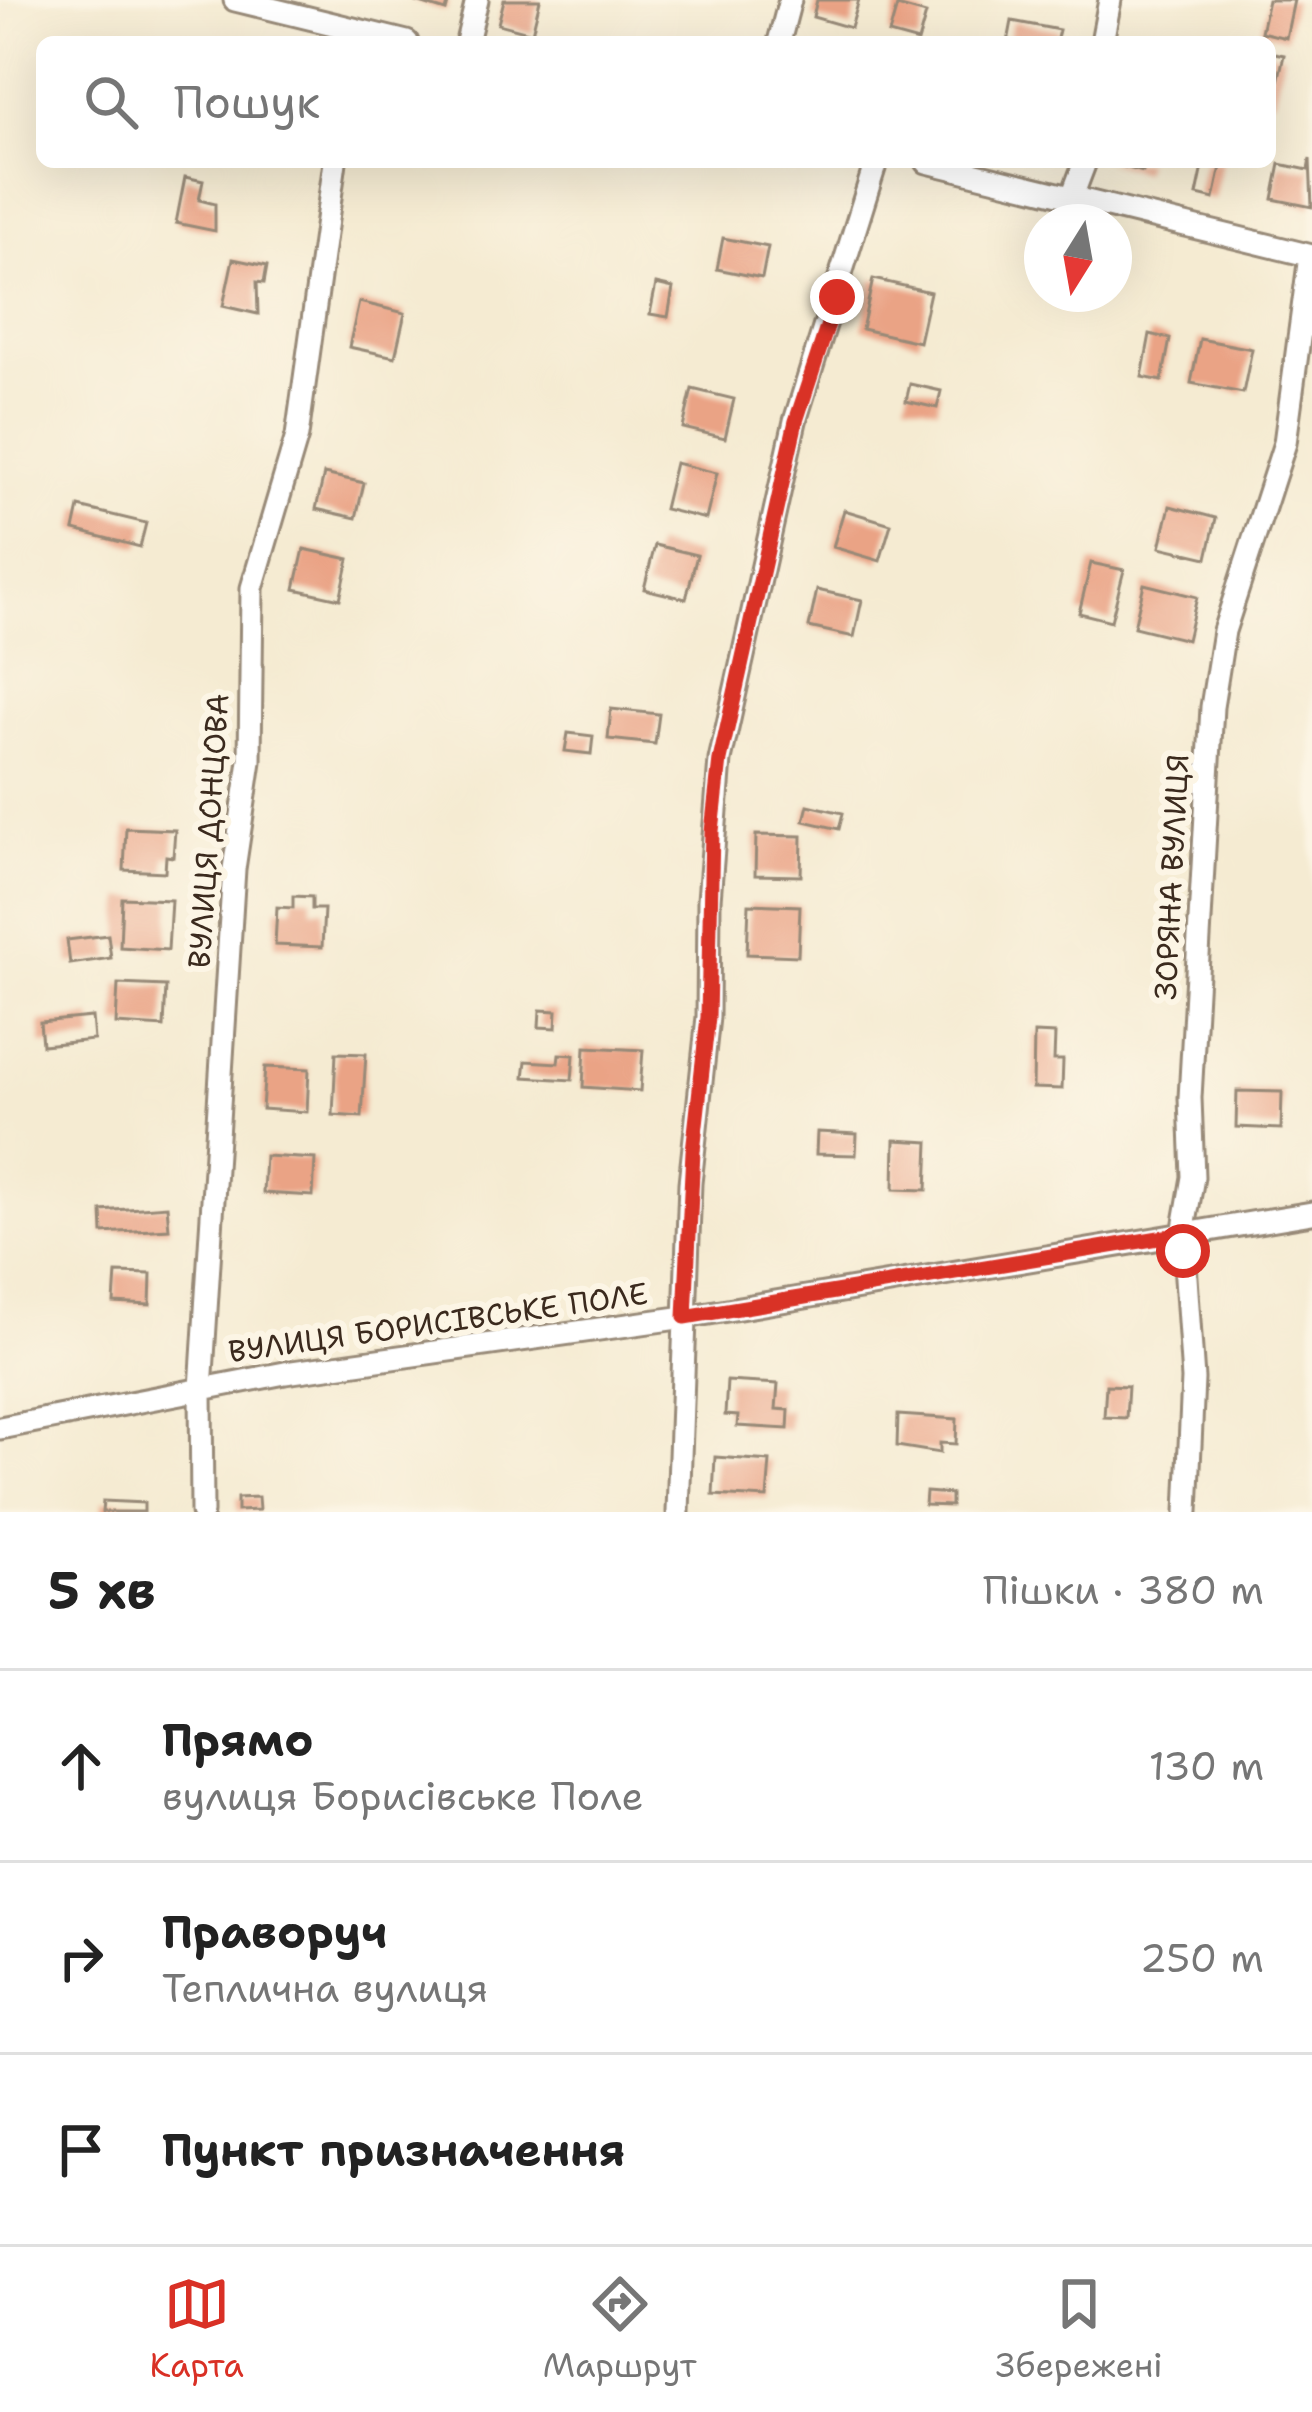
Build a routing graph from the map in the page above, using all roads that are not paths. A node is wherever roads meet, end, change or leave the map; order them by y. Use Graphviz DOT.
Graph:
graph roads {
  1 [pos="235,0"];
  2 [pos="477,0"];
  3 [pos="790,0"];
  4 [pos="1110,0"];
  5 [pos="347,35"];
  6 [pos="468,36"];
  7 [pos="780,36"];
  8 [pos="1103,36"];
  9 [pos="334,168"];
  10 [pos="874,168"];
  11 [pos="950,168"];
  12 [pos="1083,168"];
  13 [pos="1071,199"];
  14 [pos="1311,256"];
  15 [pos="1312,1213"];
  16 [pos="1183,1234"];
  17 [pos="685,1317"];
  18 [pos="201,1389"];
  19 [pos="0,1428"];
  20 [pos="202,1512"];
  21 [pos="678,1512"];
  22 [pos="1187,1512"];
  1 -- 5 [label="street"];
  2 -- 6 [label="street"];
  3 -- 7 [label="street"];
  4 -- 8 [label="street"];
  9 -- 18 [label="street, ВУЛИЦЯ ДОНЦОВА"];
  10 -- 17 [label="street"];
  11 -- 13 [label="street"];
  12 -- 13 [label="street"];
  13 -- 14 [label="street"];
  14 -- 16 [label="street, ЗОРЯНА ВУЛИЦЯ"];
  15 -- 16 [label="street, ВУЛИЦЯ БОРИСІВСЬКЕ ПОЛЕ"];
  16 -- 17 [label="street, ВУЛИЦЯ БОРИСІВСЬКЕ ПОЛЕ"];
  16 -- 22 [label="street, ЗОРЯНА ВУЛИЦЯ"];
  17 -- 18 [label="street, ВУЛИЦЯ БОРИСІВСЬКЕ ПОЛЕ"];
  17 -- 21 [label="street"];
  18 -- 19 [label="street, ВУЛИЦЯ БОРИСІВСЬКЕ ПОЛЕ"];
  18 -- 20 [label="street, ВУЛИЦЯ ДОНЦОВА"];
}
